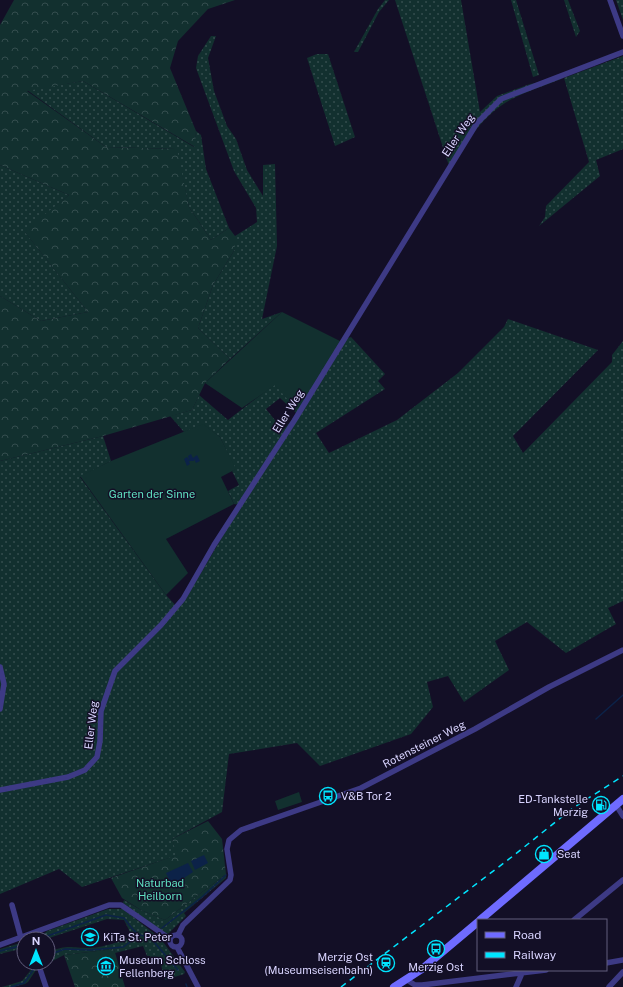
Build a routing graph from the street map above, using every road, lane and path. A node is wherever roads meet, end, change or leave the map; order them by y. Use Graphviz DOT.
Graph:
graph roads {
  1 [pos="610,0"];
  2 [pos="623,36"];
  3 [pos="623,52"];
  4 [pos="623,650"];
  5 [pos="0,667"];
  6 [pos="0,709"];
  7 [pos="0,790"];
  8 [pos="623,798"];
  9 [pos="616,805"];
  10 [pos="623,816"];
  11 [pos="623,880"];
  12 [pos="12,905"];
  13 [pos="481,919"];
  14 [pos="575,919"];
  15 [pos="477,923"];
  16 [pos="19,931"];
  17 [pos="40,931"];
  18 [pos="178,935"];
  19 [pos="170,939"];
  20 [pos="16,940"];
  21 [pos="0,945"];
  22 [pos="177,947"];
  23 [pos="623,960"];
  24 [pos="607,962"];
  25 [pos="41,971"];
  26 [pos="534,971"];
  27 [pos="523,972"];
  28 [pos="623,972"];
  29 [pos="406,980"];
  30 [pos="46,987"];
  31 [pos="198,987"];
  32 [pos="394,987"];
  33 [pos="516,987"];
  34 [pos="609,987"];
  1 -- 2 [label="street"];
  3 -- 7 [label="street, Eller Weg"];
  4 -- 18 [label="street, Rotensteiner Weg"];
  5 -- 6 [label="street"];
  8 -- 9 [label="main road"];
  9 -- 10 [label="street"];
  9 -- 13 [label="main road"];
  11 -- 14 [label="street"];
  12 -- 16 [label="street"];
  15 -- 29 [label="main road"];
  17 -- 19 [label="street"];
  18 -- 19 [label="street"];
  18 -- 22 [label="street"];
  19 -- 22 [label="street"];
  20 -- 21 [label="street"];
  22 -- 31 [label="street"];
  23 -- 24 [label="street"];
  25 -- 30 [label="street"];
  26 -- 27 [label="street"];
  27 -- 29 [label="street"];
  27 -- 33 [label="street"];
  28 -- 34 [label="street"];
  29 -- 32 [label="main road"];
}
